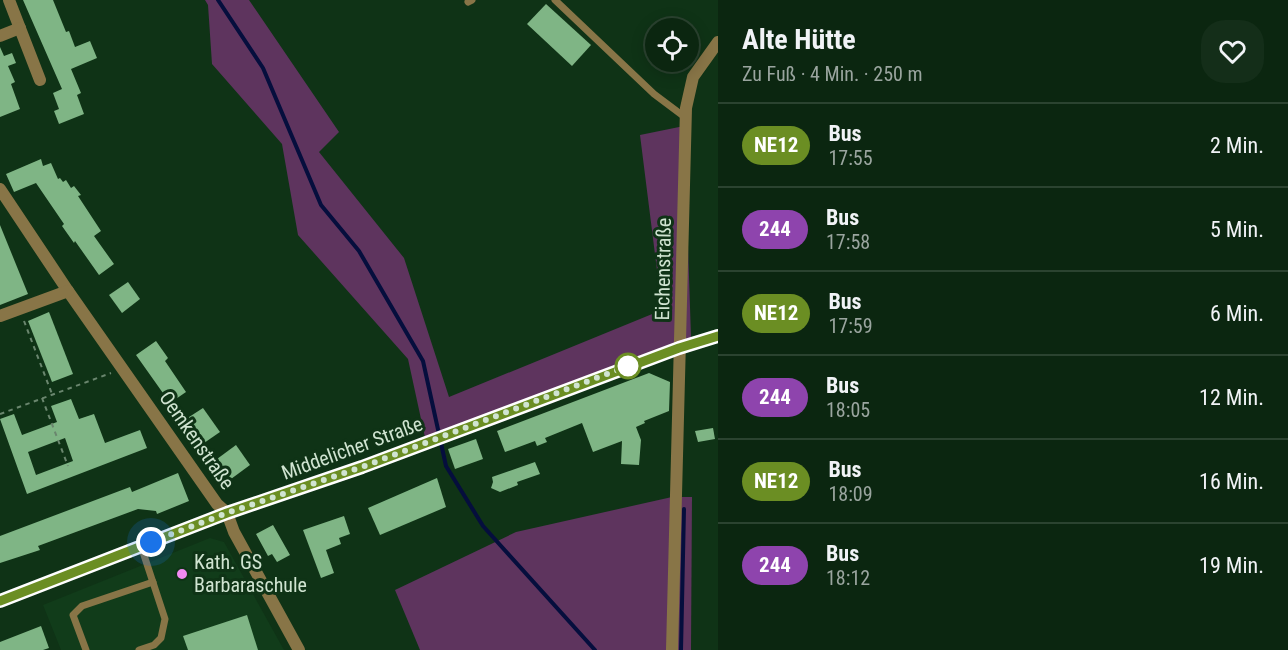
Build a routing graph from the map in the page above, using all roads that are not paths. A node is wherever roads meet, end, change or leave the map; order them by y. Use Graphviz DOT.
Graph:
graph roads {
  1 [pos="9,0"];
  2 [pos="555,0"];
  3 [pos="20,28"];
  4 [pos="0,36"];
  5 [pos="718,42"];
  6 [pos="40,80"];
  7 [pos="686,118"];
  8 [pos="0,189"];
  9 [pos="68,291"];
  10 [pos="0,316"];
  11 [pos="718,336"];
  12 [pos="679,348"];
  13 [pos="227,513"];
  14 [pos="141,546"];
  15 [pos="153,582"];
  16 [pos="0,601"];
  17 [pos="86,650"];
  18 [pos="139,650"];
  19 [pos="299,650"];
  20 [pos="672,650"];
  1 -- 3 [label="street"];
  2 -- 7 [label="lane"];
  3 -- 4 [label="street"];
  3 -- 6 [label="street"];
  5 -- 7 [label="street, Eichenstraße"];
  7 -- 12 [label="street, Eichenstraße"];
  8 -- 9 [label="street, Oemkenstraße"];
  9 -- 10 [label="street"];
  9 -- 13 [label="street, Oemkenstraße"];
  11 -- 12 [label="street, Middelicher Straße"];
  12 -- 13 [label="street, Middelicher Straße"];
  12 -- 20 [label="street, Eichenstraße"];
  13 -- 14 [label="street, Middelicher Straße"];
  13 -- 19 [label="street, Oemkenstraße"];
  14 -- 15 [label="lane"];
  14 -- 16 [label="street, Middelicher Straße"];
  15 -- 17 [label="lane"];
  15 -- 18 [label="lane"];
}
